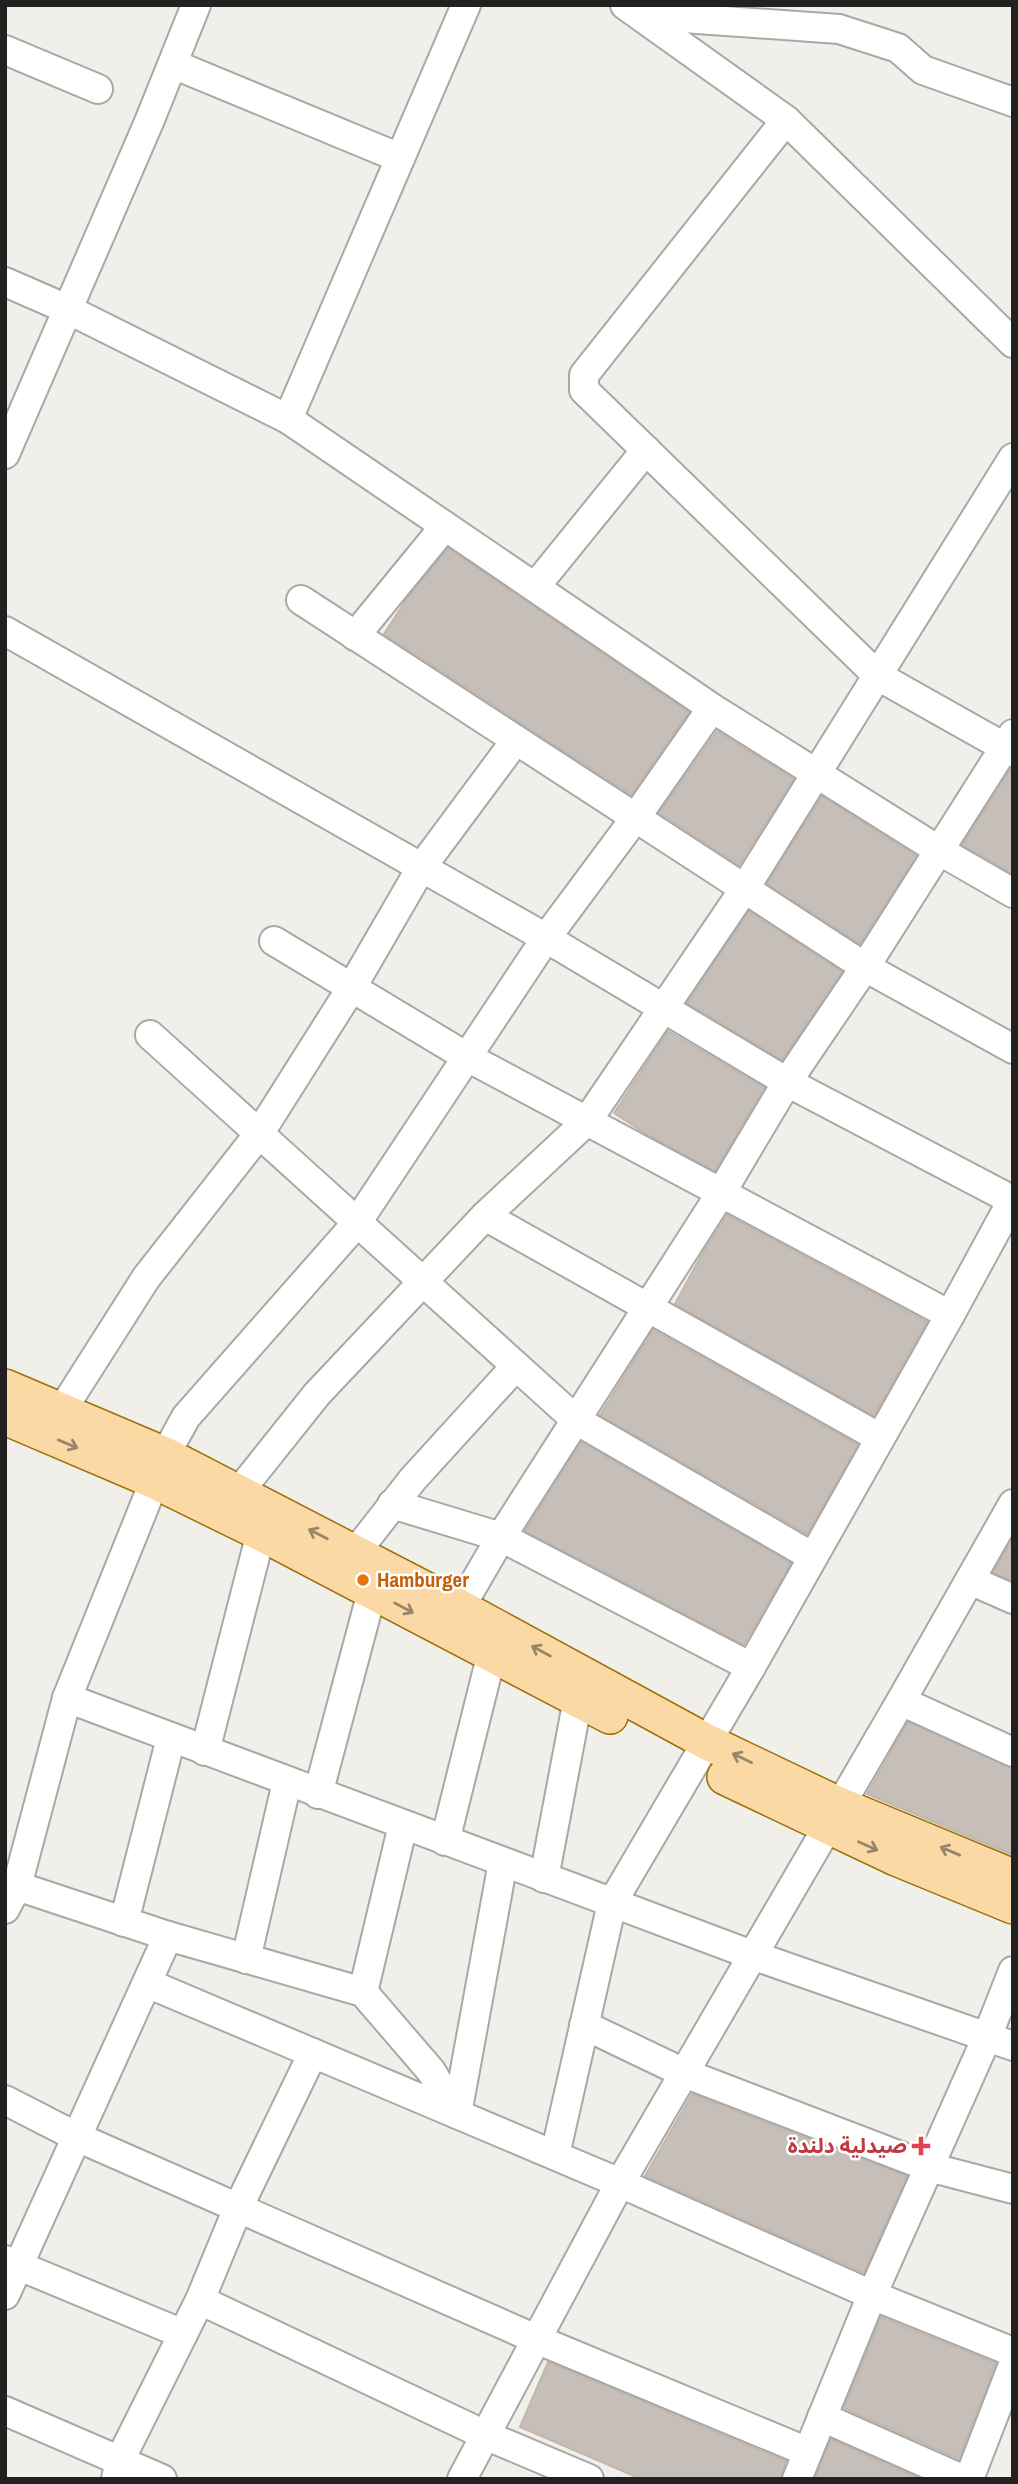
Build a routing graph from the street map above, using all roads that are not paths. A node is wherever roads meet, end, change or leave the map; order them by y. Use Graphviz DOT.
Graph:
graph roads {
  1 [pos="176,5"];
  2 [pos="196,5"];
  3 [pos="466,5"];
  4 [pos="636,9"];
  5 [pos="5,50"];
  6 [pos="173,64"];
  7 [pos="98,89"];
  8 [pos="1013,102"];
  9 [pos="786,120"];
  10 [pos="400,158"];
  11 [pos="5,282"];
  12 [pos="60,306"];
  13 [pos="1013,343"];
  14 [pos="5,416"];
  15 [pos="288,419"];
  16 [pos="646,450"];
  17 [pos="5,454"];
  18 [pos="1013,458"];
  19 [pos="445,526"];
  20 [pos="535,587"];
  21 [pos="301,600"];
  22 [pos="5,631"];
  23 [pos="355,636"];
  24 [pos="878,676"];
  25 [pos="712,708"];
  26 [pos="516,740"];
  27 [pos="1010,745"];
  28 [pos="818,774"];
  29 [pos="636,817"];
  30 [pos="940,851"];
  31 [pos="421,868"];
  32 [pos="745,888"];
  33 [pos="1013,893"];
  34 [pos="545,938"];
  35 [pos="274,941"];
  36 [pos="866,967"];
  37 [pos="352,988"];
  38 [pos="664,1009"];
  39 [pos="150,1035"];
  40 [pos="1013,1049"];
  41 [pos="467,1057"];
  42 [pos="787,1082"];
  43 [pos="587,1121"];
  44 [pos="258,1134"];
  45 [pos="721,1193"];
  46 [pos="1012,1199"];
  47 [pos="485,1216"];
  48 [pos="356,1224"];
  49 [pos="423,1283"];
  50 [pos="647,1309"];
  51 [pos="950,1315"];
  52 [pos="516,1366"];
  53 [pos="5,1387"];
  54 [pos="62,1410"];
  55 [pos="5,1417"];
  56 [pos="576,1420"];
  57 [pos="880,1438"];
  58 [pos="160,1468"];
  59 [pos="238,1493"];
  60 [pos="393,1504"];
  61 [pos="1013,1504"];
  62 [pos="261,1533"];
  63 [pos="501,1537"];
  64 [pos="355,1553"];
  65 [pos="813,1557"];
  66 [pos="970,1580"];
  67 [pos="372,1592"];
  68 [pos="1013,1599"];
  69 [pos="453,1619"];
  70 [pos="492,1653"];
  71 [pos="751,1667"];
  72 [pos="67,1698"];
  73 [pos="578,1699"];
  74 [pos="901,1701"];
  75 [pos="172,1738"];
  76 [pos="205,1751"];
  77 [pos="702,1752"];
  78 [pos="1013,1752"];
  79 [pos="287,1782"];
  80 [pos="318,1794"];
  81 [pos="833,1816"];
  82 [pos="403,1825"];
  83 [pos="446,1841"];
  84 [pos="503,1862"];
  85 [pos="1013,1877"];
  86 [pos="544,1878"];
  87 [pos="11,1898"];
  88 [pos="612,1903"];
  89 [pos="1013,1906"];
  90 [pos="124,1922"];
  91 [pos="168,1936"];
  92 [pos="752,1955"];
  93 [pos="246,1959"];
  94 [pos="1013,1971"];
  95 [pos="147,1983"];
  96 [pos="363,1992"];
  97 [pos="584,2025"];
  98 [pos="1000,2041"];
  99 [pos="313,2053"];
  100 [pos="684,2073"];
  101 [pos="5,2100"];
  102 [pos="457,2114"];
  103 [pos="77,2137"];
  104 [pos="555,2155"];
  105 [pos="929,2167"];
  106 [pos="620,2183"];
  107 [pos="1013,2189"];
  108 [pos="238,2207"];
  109 [pos="12,2263"];
  110 [pos="5,2295"];
  111 [pos="872,2295"];
  112 [pos="200,2301"];
  113 [pos="183,2334"];
  114 [pos="536,2339"];
  115 [pos="1013,2352"];
  116 [pos="1013,2365"];
  117 [pos="5,2411"];
  118 [pos="822,2417"];
  119 [pos="485,2435"];
  120 [pos="808,2452"];
  121 [pos="118,2470"];
  122 [pos="162,2479"];
  123 [pos="462,2479"];
  124 [pos="589,2479"];
  125 [pos="797,2479"];
  126 [pos="962,2479"];
  127 [pos="970,2479"];
  1 -- 12 [label="street"];
  2 -- 6 [label="street"];
  3 -- 10 [label="street"];
  4 -- 8 [label="street"];
  4 -- 9 [label="street"];
  5 -- 7 [label="street"];
  6 -- 10 [label="street"];
  6 -- 12 [label="street"];
  9 -- 13 [label="street"];
  9 -- 16 [label="street"];
  10 -- 15 [label="street"];
  11 -- 12 [label="street"];
  12 -- 14 [label="street"];
  12 -- 15 [label="street"];
  12 -- 17 [label="street"];
  15 -- 19 [label="street"];
  16 -- 20 [label="street"];
  16 -- 24 [label="street"];
  18 -- 24 [label="street"];
  19 -- 20 [label="street"];
  19 -- 23 [label="street"];
  20 -- 25 [label="street"];
  21 -- 23 [label="street"];
  22 -- 31 [label="street"];
  23 -- 26 [label="street"];
  24 -- 27 [label="street"];
  24 -- 28 [label="street"];
  25 -- 28 [label="street"];
  25 -- 29 [label="street"];
  26 -- 29 [label="street"];
  26 -- 31 [label="street"];
  27 -- 30 [label="street"];
  28 -- 30 [label="street"];
  28 -- 32 [label="street"];
  29 -- 32 [label="street"];
  29 -- 34 [label="street"];
  30 -- 33 [label="street"];
  30 -- 36 [label="street"];
  31 -- 34 [label="street"];
  31 -- 37 [label="street"];
  32 -- 36 [label="street"];
  32 -- 38 [label="street"];
  34 -- 38 [label="street"];
  34 -- 41 [label="street"];
  35 -- 37 [label="street"];
  36 -- 40 [label="street"];
  36 -- 42 [label="street"];
  37 -- 41 [label="street"];
  37 -- 44 [label="street"];
  38 -- 42 [label="street"];
  38 -- 43 [label="street"];
  39 -- 44 [label="street"];
  41 -- 43 [label="street"];
  41 -- 48 [label="street"];
  42 -- 45 [label="street"];
  42 -- 46 [label="street"];
  43 -- 45 [label="street"];
  43 -- 47 [label="street"];
  44 -- 48 [label="street"];
  44 -- 54 [label="street"];
  45 -- 50 [label="street"];
  45 -- 51 [label="street"];
  46 -- 51 [label="street"];
  47 -- 49 [label="street"];
  47 -- 50 [label="street"];
  48 -- 49 [label="street"];
  48 -- 58 [label="street"];
  49 -- 52 [label="street"];
  49 -- 59 [label="street"];
  50 -- 56 [label="street"];
  50 -- 57 [label="street"];
  51 -- 57 [label="street"];
  52 -- 56 [label="street"];
  52 -- 60 [label="street"];
  53 -- 54 [label="main road"];
  54 -- 58 [label="main road"];
  55 -- 58 [label="main road, one-way"];
  56 -- 63 [label="street"];
  56 -- 65 [label="street"];
  57 -- 65 [label="street"];
  58 -- 59 [label="main road"];
  58 -- 62 [label="main road"];
  58 -- 72 [label="street"];
  64 -- 59 [label="main road, one-way"];
  60 -- 63 [label="street"];
  60 -- 64 [label="street"];
  61 -- 66 [label="street"];
  62 -- 67 [label="main road"];
  62 -- 76 [label="street"];
  63 -- 69 [label="street"];
  63 -- 71 [label="street"];
  64 -- 69 [label="main road"];
  65 -- 71 [label="street"];
  66 -- 68 [label="street"];
  66 -- 74 [label="street"];
  67 -- 69 [label="main road, one-way"];
  67 -- 80 [label="street"];
  69 -- 70 [label="main road"];
  77 -- 69 [label="main road, one-way"];
  70 -- 73 [label="main road"];
  70 -- 83 [label="street"];
  71 -- 77 [label="street"];
  72 -- 75 [label="street"];
  72 -- 87 [label="street"];
  73 -- 77 [label="main road"];
  73 -- 86 [label="street"];
  74 -- 78 [label="street"];
  74 -- 81 [label="street"];
  75 -- 76 [label="street"];
  75 -- 90 [label="street"];
  76 -- 79 [label="street"];
  77 -- 81 [label="main road"];
  77 -- 88 [label="street"];
  79 -- 80 [label="street"];
  79 -- 93 [label="street"];
  80 -- 82 [label="street"];
  85 -- 81 [label="main road, one-way"];
  81 -- 89 [label="main road, one-way"];
  81 -- 92 [label="street"];
  82 -- 83 [label="street"];
  82 -- 96 [label="street"];
  83 -- 84 [label="street"];
  84 -- 86 [label="street"];
  84 -- 102 [label="street"];
  86 -- 88 [label="street"];
  87 -- 90 [label="street"];
  88 -- 92 [label="street"];
  88 -- 97 [label="street"];
  90 -- 91 [label="street"];
  91 -- 93 [label="street"];
  91 -- 95 [label="street"];
  92 -- 98 [label="street"];
  92 -- 100 [label="street"];
  93 -- 96 [label="street"];
  94 -- 98 [label="street"];
  95 -- 99 [label="street"];
  95 -- 103 [label="street"];
  96 -- 102 [label="street"];
  97 -- 100 [label="street"];
  97 -- 104 [label="street"];
  98 -- 105 [label="street"];
  99 -- 102 [label="street"];
  99 -- 108 [label="street"];
  100 -- 105 [label="street"];
  100 -- 106 [label="street"];
  101 -- 103 [label="street"];
  102 -- 104 [label="street"];
  103 -- 108 [label="street"];
  103 -- 109 [label="street"];
  104 -- 106 [label="street"];
  105 -- 107 [label="street"];
  105 -- 111 [label="street"];
  106 -- 111 [label="street"];
  106 -- 114 [label="street"];
  108 -- 112 [label="street"];
  108 -- 114 [label="street"];
  109 -- 110 [label="street"];
  109 -- 113 [label="street"];
  111 -- 115 [label="street"];
  111 -- 118 [label="street"];
  112 -- 113 [label="street"];
  112 -- 119 [label="street"];
  113 -- 121 [label="street"];
  114 -- 119 [label="street"];
  114 -- 120 [label="street"];
  116 -- 127 [label="street"];
  117 -- 121 [label="street"];
  118 -- 120 [label="street"];
  118 -- 126 [label="street"];
  119 -- 123 [label="street"];
  119 -- 124 [label="street"];
  120 -- 125 [label="street"];
  121 -- 122 [label="street"];
}
